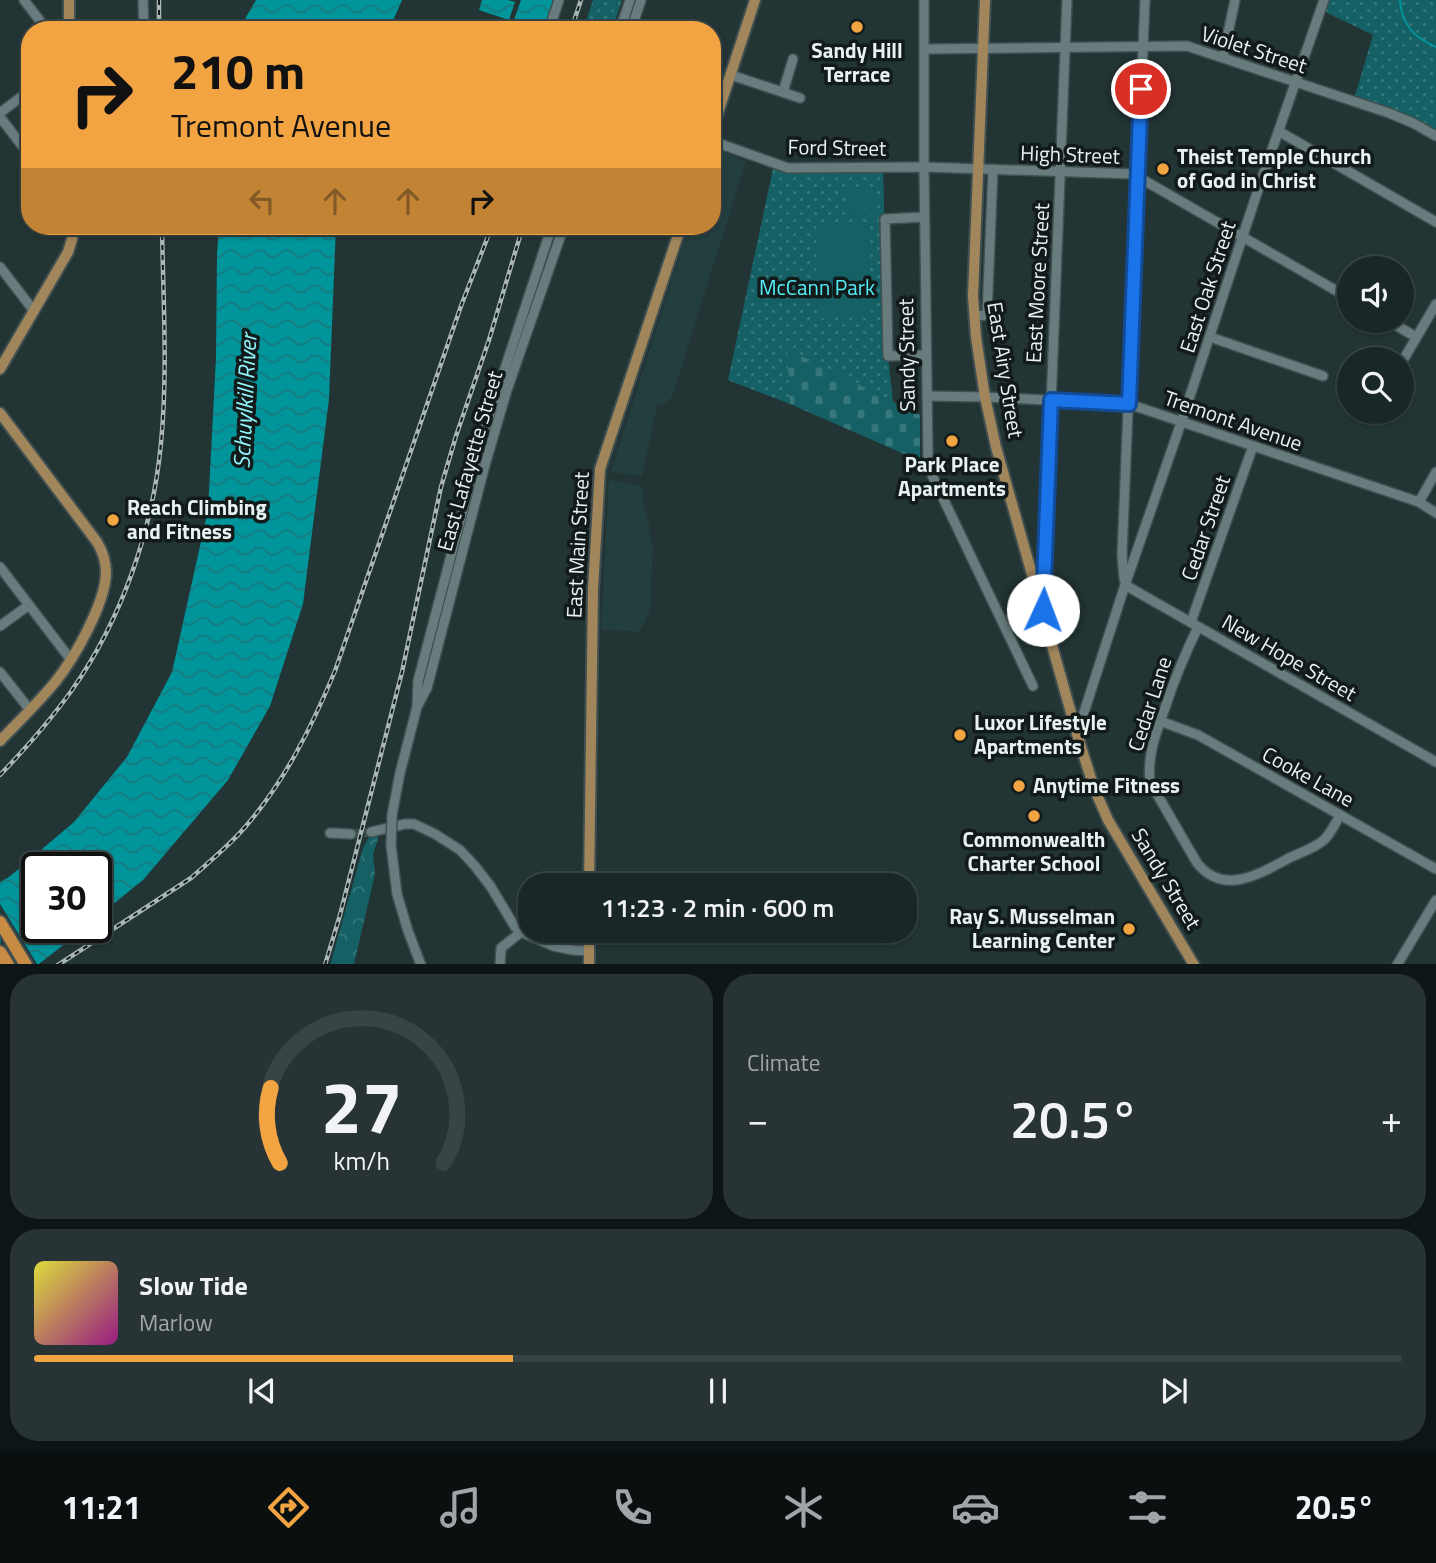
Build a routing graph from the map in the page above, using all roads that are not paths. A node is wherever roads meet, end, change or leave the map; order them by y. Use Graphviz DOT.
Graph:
graph roads {
  1 [pos="24,0"];
  2 [pos="69,0"];
  3 [pos="143,0"];
  4 [pos="559,0"];
  5 [pos="630,0"];
  6 [pos="641,0"];
  7 [pos="755,0"];
  8 [pos="924,0"];
  9 [pos="985,0"];
  10 [pos="1067,0"];
  11 [pos="1145,0"];
  12 [pos="1235,0"];
  13 [pos="1324,0"];
  14 [pos="40,21"];
  15 [pos="69,21"];
  16 [pos="144,21"];
  17 [pos="552,21"];
  18 [pos="623,21"];
  19 [pos="634,21"];
  20 [pos="1143,46"];
  21 [pos="1066,47"];
  22 [pos="982,48"];
  23 [pos="925,49"];
  24 [pos="1223,57"];
  25 [pos="793,59"];
  26 [pos="731,75"];
  27 [pos="1296,83"];
  28 [pos="783,92"];
  29 [pos="21,98"];
  30 [pos="800,98"];
  31 [pos="721,104"];
  32 [pos="0,115"];
  33 [pos="1280,132"];
  34 [pos="1436,136"];
  35 [pos="21,144"];
  36 [pos="721,144"];
  37 [pos="923,167"];
  38 [pos="978,168"];
  39 [pos="993,169"];
  40 [pos="1061,172"];
  41 [pos="1138,177"];
  42 [pos="977,192"];
  43 [pos="992,193"];
  44 [pos="924,217"];
  45 [pos="1436,222"];
  46 [pos="72,235"];
  47 [pos="549,235"];
  48 [pos="561,235"];
  49 [pos="678,235"];
  50 [pos="1244,237"];
  51 [pos="0,267"];
  52 [pos="1337,291"];
  53 [pos="1436,304"];
  54 [pos="34,311"];
  55 [pos="975,316"];
  56 [pos="1409,333"];
  57 [pos="1210,337"];
  58 [pos="1416,337"];
  59 [pos="1410,347"];
  60 [pos="926,355"];
  61 [pos="0,369"];
  62 [pos="1324,376"];
  63 [pos="927,396"];
  64 [pos="985,397"];
  65 [pos="1051,400"];
  66 [pos="1129,404"];
  67 [pos="0,413"];
  68 [pos="1181,423"];
  69 [pos="1253,446"];
  70 [pos="1436,472"];
  71 [pos="1419,502"];
  72 [pos="1436,513"];
  73 [pos="0,567"];
  74 [pos="1125,585"];
  75 [pos="29,605"];
  76 [pos="1043,610"];
  77 [pos="1195,624"];
  78 [pos="0,626"];
  79 [pos="71,660"];
  80 [pos="0,672"];
  81 [pos="1033,686"];
  82 [pos="417,707"];
  83 [pos="30,710"];
  84 [pos="1160,721"];
  85 [pos="1077,734"];
  86 [pos="0,741"];
  87 [pos="1436,762"];
  88 [pos="1340,815"];
  89 [pos="371,832"];
  90 [pos="330,833"];
  91 [pos="351,834"];
  92 [pos="1436,869"];
  93 [pos="589,873"];
  94 [pos="1436,900"];
  95 [pos="0,922"];
  96 [pos="518,930"];
  97 [pos="518,934"];
  98 [pos="546,943"];
  99 [pos="589,943"];
  100 [pos="589,951"];
  101 [pos="0,952"];
  102 [pos="8,964"];
  103 [pos="26,964"];
  104 [pos="421,964"];
  105 [pos="500,964"];
  106 [pos="589,964"];
  107 [pos="1194,964"];
  108 [pos="1398,964"];
  1 -- 14 [label="street"];
  2 -- 15 [label="main road"];
  3 -- 16 [label="street"];
  4 -- 17 [label="street"];
  5 -- 18 [label="street"];
  6 -- 19 [label="street"];
  7 -- 26 [label="main road"];
  8 -- 23 [label="street, Sandy Street"];
  9 -- 22 [label="main road, East Airy Street"];
  10 -- 21 [label="street, East Moore Street"];
  11 -- 20 [label="street"];
  12 -- 24 [label="street"];
  13 -- 27 [label="street, East Oak Street"];
  20 -- 21 [label="street, Violet Street"];
  20 -- 24 [label="street, Violet Street"];
  20 -- 41 [label="street"];
  21 -- 22 [label="street, Violet Street"];
  21 -- 40 [label="street, East Moore Street"];
  22 -- 23 [label="street, Violet Street"];
  22 -- 38 [label="main road, East Airy Street"];
  23 -- 37 [label="street, Sandy Street"];
  24 -- 27 [label="street, Violet Street"];
  25 -- 28 [label="street"];
  26 -- 28 [label="street"];
  26 -- 31 [label="main road"];
  27 -- 33 [label="street, East Oak Street"];
  27 -- 34 [label="street, Violet Street"];
  28 -- 30 [label="street"];
  29 -- 32 [label="street"];
  32 -- 35 [label="street"];
  33 -- 45 [label="street"];
  33 -- 50 [label="street, East Oak Street"];
  36 -- 37 [label="street, Ford Street"];
  37 -- 38 [label="street, High Street"];
  37 -- 44 [label="street, Sandy Street"];
  38 -- 39 [label="street, High Street"];
  38 -- 42 [label="main road, East Airy Street"];
  39 -- 40 [label="street, High Street"];
  39 -- 43 [label="street"];
  40 -- 41 [label="street, High Street"];
  40 -- 65 [label="street, East Moore Street"];
  41 -- 50 [label="street, High Street"];
  41 -- 66 [label="street"];
  42 -- 43 [label="street"];
  42 -- 55 [label="main road, East Airy Street"];
  43 -- 55 [label="street"];
  44 -- 60 [label="street, Sandy Street"];
  44 -- 60 [label="street"];
  46 -- 54 [label="main road"];
  47 -- 82 [label="street, East Lafayette Street"];
  48 -- 82 [label="street, East Lafayette Street"];
  49 -- 93 [label="main road, East Main Street"];
  50 -- 52 [label="street, High Street"];
  50 -- 57 [label="street, East Oak Street"];
  51 -- 54 [label="street"];
  53 -- 58 [label="street"];
  54 -- 61 [label="main road"];
  55 -- 64 [label="main road, East Airy Street"];
  56 -- 58 [label="street"];
  57 -- 62 [label="street"];
  57 -- 68 [label="street, East Oak Street"];
  58 -- 59 [label="street"];
  60 -- 63 [label="street, Sandy Street"];
  63 -- 64 [label="street, Tremont Avenue"];
  63 -- 81 [label="street, Sandy Street"];
  64 -- 65 [label="street, Tremont Avenue"];
  64 -- 76 [label="main road, East Airy Street"];
  65 -- 66 [label="street, Tremont Avenue"];
  65 -- 76 [label="street, East Moore Street"];
  66 -- 68 [label="street, Tremont Avenue"];
  66 -- 74 [label="street"];
  67 -- 79 [label="main road"];
  68 -- 69 [label="street, Tremont Avenue"];
  68 -- 74 [label="street, East Oak Street"];
  69 -- 71 [label="street, Tremont Avenue"];
  69 -- 77 [label="street, Cedar Street"];
  70 -- 71 [label="street"];
  71 -- 72 [label="street, Tremont Avenue"];
  73 -- 75 [label="street"];
  74 -- 77 [label="street, New Hope Street"];
  74 -- 85 [label="street, East Oak Street"];
  75 -- 78 [label="street"];
  75 -- 79 [label="street"];
  76 -- 85 [label="main road, East Airy Street"];
  77 -- 84 [label="street, Cedar Lane"];
  77 -- 87 [label="street, New Hope Street"];
  79 -- 83 [label="main road"];
  80 -- 83 [label="street"];
  82 -- 104 [label="street, East Lafayette Street, bridge"];
  83 -- 86 [label="main road"];
  84 -- 88 [label="street, Cooke Lane"];
  84 -- 88 [label="street, Cedar Lane"];
  85 -- 107 [label="main road, Sandy Street"];
  88 -- 92 [label="street, Cooke Lane"];
  89 -- 96 [label="street"];
  90 -- 91 [label="street"];
  94 -- 108 [label="street"];
  95 -- 103 [label="highway"];
  97 -- 105 [label="street"];
  98 -- 100 [label="street"];
  99 -- 100 [label="main road"];
  100 -- 106 [label="main road"];
  101 -- 102 [label="highway"];
}
